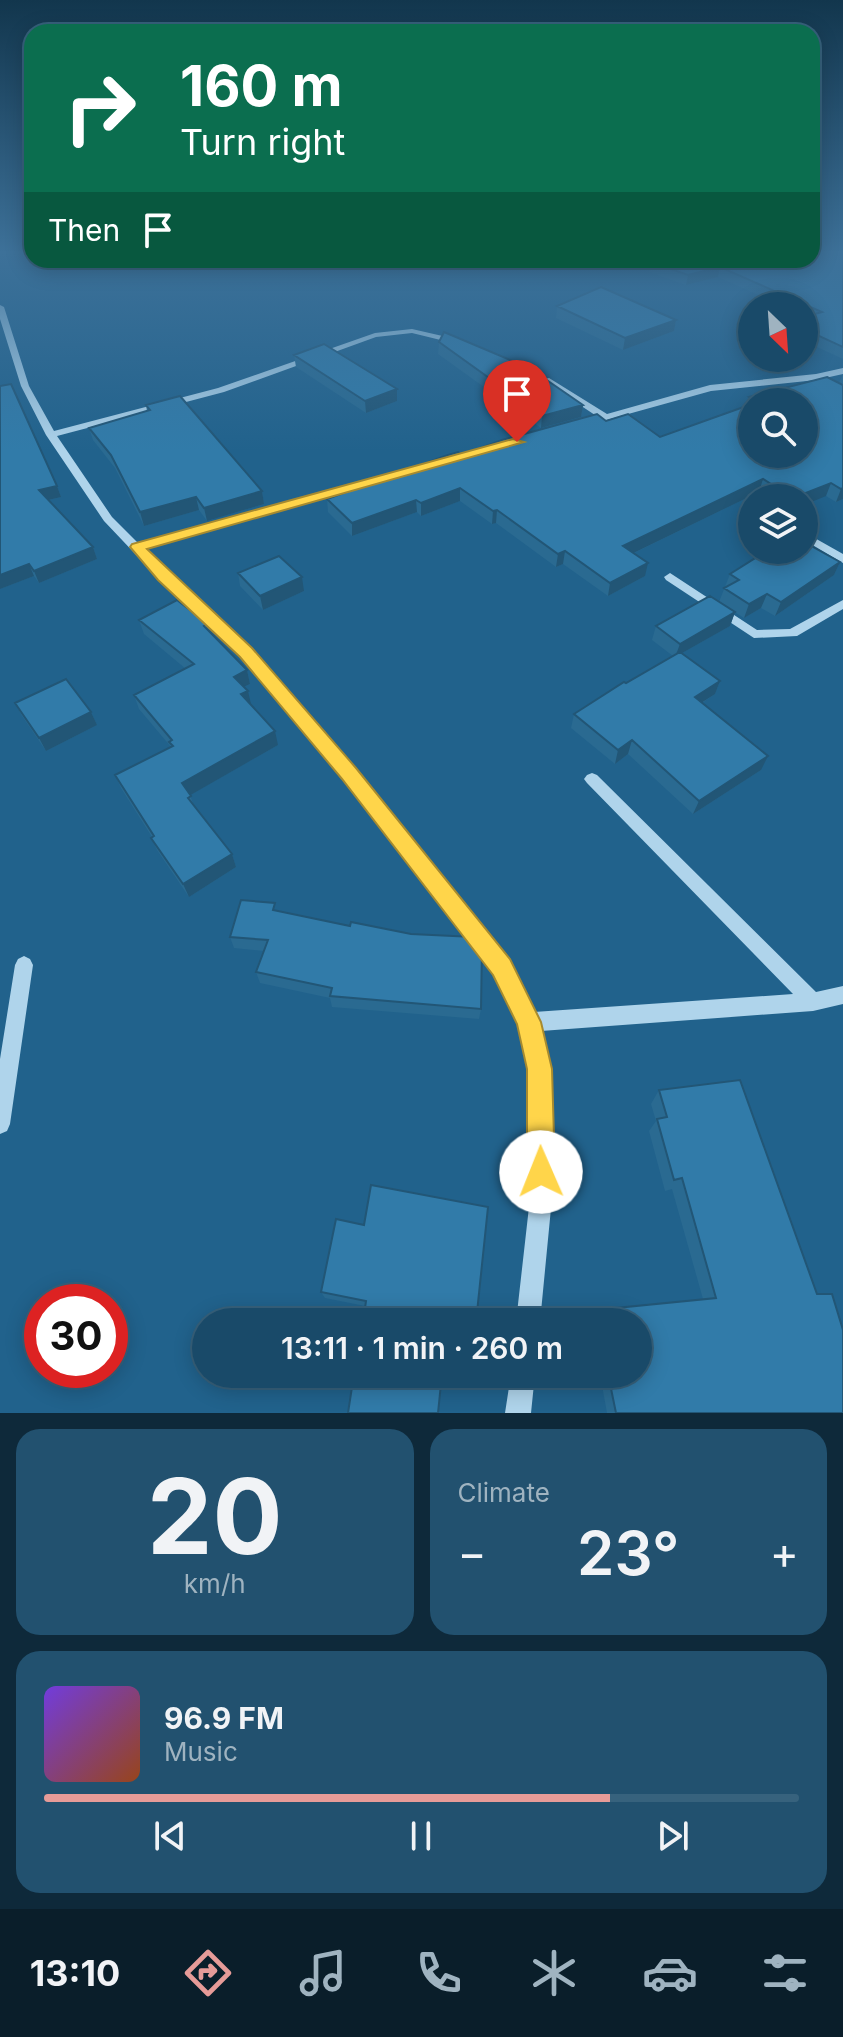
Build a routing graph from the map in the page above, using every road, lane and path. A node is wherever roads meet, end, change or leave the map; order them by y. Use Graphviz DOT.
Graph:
graph roads {
  1 [pos="4,319"];
  2 [pos="463,344"];
  3 [pos="843,371"];
  4 [pos="541,377"];
  5 [pos="816,377"];
  6 [pos="827,386"];
  7 [pos="605,417"];
  8 [pos="575,426"];
  9 [pos="51,435"];
  10 [pos="409,472"];
  11 [pos="818,544"];
  12 [pos="137,547"];
  13 [pos="843,559"];
  14 [pos="670,577"];
  15 [pos="843,604"];
  16 [pos="592,779"];
  17 [pos="24,965"];
  18 [pos="843,995"];
  19 [pos="813,1002"];
  20 [pos="529,1022"];
  21 [pos="0,1124"];
  22 [pos="529,1308"];
  23 [pos="521,1388"];
  24 [pos="518,1413"];
  1 -- 9 [label="street"];
  2 -- 9 [label="street"];
  3 -- 5 [label="street"];
  4 -- 7 [label="street"];
  5 -- 6 [label="street"];
  5 -- 7 [label="street"];
  7 -- 8 [label="street"];
  9 -- 12 [label="street"];
  10 -- 12 [label="street"];
  11 -- 13 [label="street"];
  12 -- 20 [label="street"];
  14 -- 15 [label="street"];
  16 -- 19 [label="street"];
  17 -- 21 [label="street"];
  18 -- 19 [label="street"];
  19 -- 20 [label="street"];
  20 -- 22 [label="street"];
  23 -- 24 [label="street"];
}
